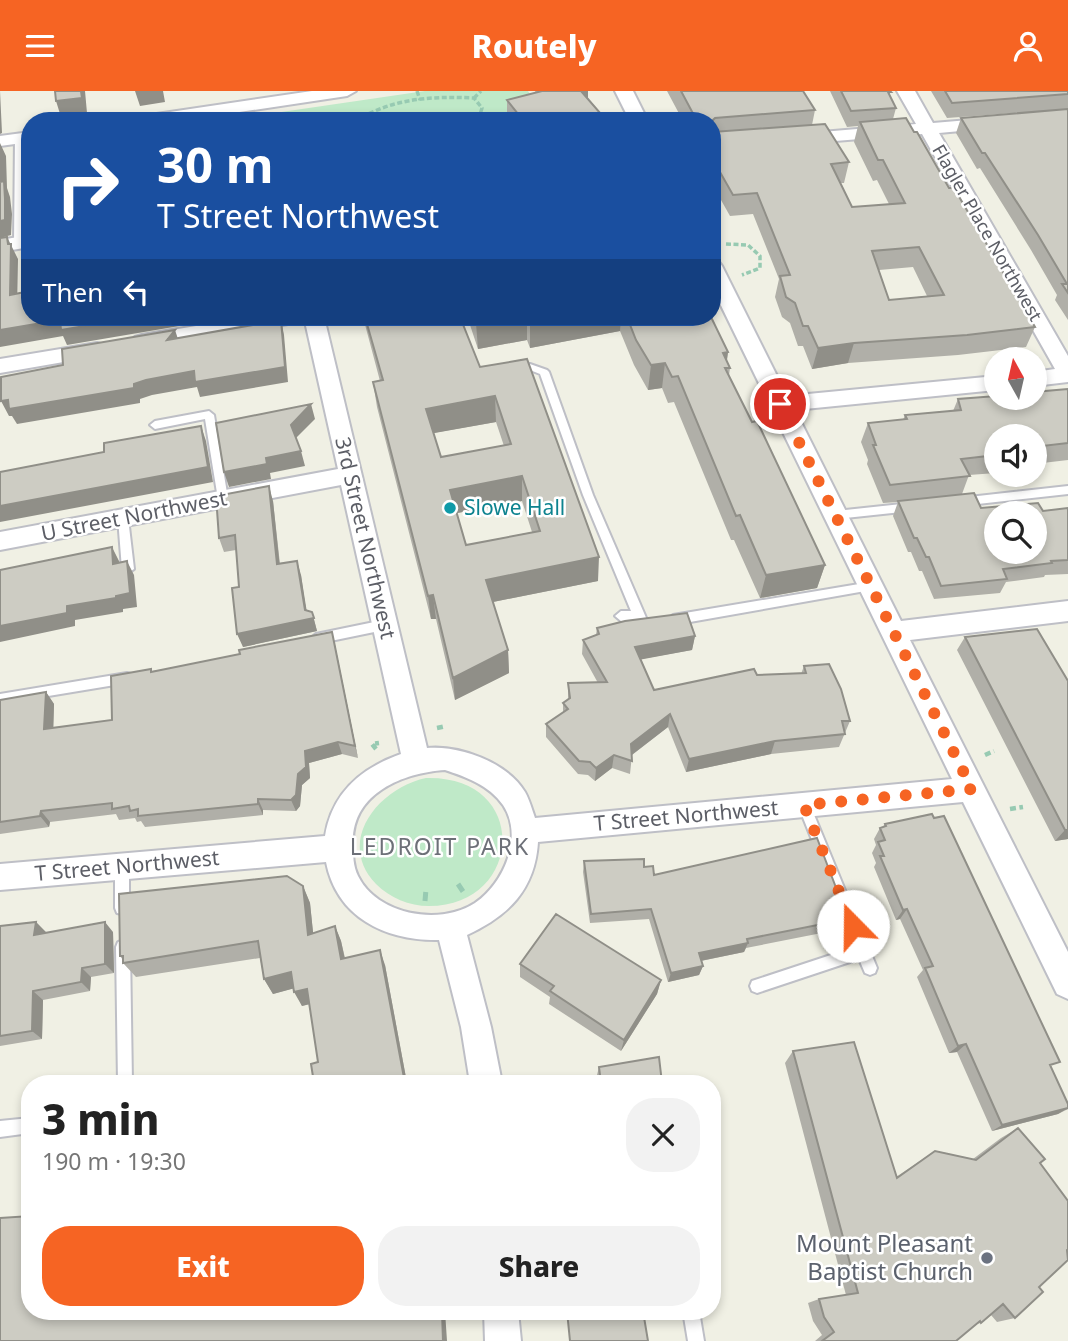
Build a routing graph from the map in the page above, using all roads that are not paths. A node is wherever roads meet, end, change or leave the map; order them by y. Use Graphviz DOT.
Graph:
graph roads {
  1 [pos="347,91"];
  2 [pos="624,91"];
  3 [pos="906,91"];
  4 [pos="204,112"];
  5 [pos="634,112"];
  6 [pos="1012,121"];
  7 [pos="927,128"];
  8 [pos="21,138"];
  9 [pos="777,140"];
  10 [pos="0,141"];
  11 [pos="21,177"];
  12 [pos="16,243"];
  13 [pos="721,284"];
  14 [pos="206,326"];
  15 [pos="316,326"];
  16 [pos="0,366"];
  17 [pos="499,373"];
  18 [pos="1068,375"];
  19 [pos="1047,377"];
  20 [pos="984,384"];
  21 [pos="780,404"];
  22 [pos="155,425"];
  23 [pos="350,475"];
  24 [pos="1068,490"];
  25 [pos="223,499"];
  26 [pos="947,503"];
  27 [pos="920,506"];
  28 [pos="836,515"];
  29 [pos="123,518"];
  30 [pos="0,541"];
  31 [pos="128,569"];
  32 [pos="871,586"];
  33 [pos="1068,611"];
  34 [pos="621,616"];
  35 [pos="640,616"];
  36 [pos="384,625"];
  37 [pos="893,632"];
  38 [pos="308,641"];
  39 [pos="145,675"];
  40 [pos="0,699"];
  41 [pos="416,759"];
  42 [pos="972,789"];
  43 [pos="804,805"];
  44 [pos="526,831"];
  45 [pos="337,848"];
  46 [pos="122,866"];
  47 [pos="0,877"];
  48 [pos="450,926"];
  49 [pos="1057,937"];
  50 [pos="863,951"];
  51 [pos="870,968"];
  52 [pos="1068,984"];
  53 [pos="757,986"];
  54 [pos="125,1075"];
  55 [pos="484,1075"];
  56 [pos="21,1126"];
  57 [pos="0,1129"];
  58 [pos="502,1320"];
  59 [pos="692,1320"];
  60 [pos="503,1341"];
  61 [pos="696,1341"];
  1 -- 4 [label="street"];
  2 -- 5 [label="street"];
  3 -- 7 [label="street, Flagler Place Northwest"];
  6 -- 7 [label="street"];
  7 -- 9 [label="street"];
  7 -- 18 [label="street, Flagler Place Northwest"];
  8 -- 10 [label="street"];
  11 -- 12 [label="lane"];
  13 -- 21 [label="street"];
  14 -- 16 [label="street"];
  15 -- 23 [label="street, 3rd Street Northwest"];
  17 -- 35 [label="lane"];
  18 -- 19 [label="street"];
  20 -- 21 [label="street"];
  21 -- 28 [label="street"];
  22 -- 25 [label="lane"];
  23 -- 25 [label="street, U Street Northwest"];
  23 -- 36 [label="street, 3rd Street Northwest"];
  24 -- 26 [label="lane"];
  25 -- 29 [label="street, U Street Northwest"];
  27 -- 28 [label="lane"];
  28 -- 32 [label="street"];
  29 -- 30 [label="street, U Street Northwest"];
  29 -- 31 [label="lane"];
  32 -- 35 [label="lane"];
  32 -- 37 [label="street"];
  33 -- 37 [label="street"];
  34 -- 35 [label="lane"];
  36 -- 38 [label="lane"];
  36 -- 41 [label="street, 3rd Street Northwest"];
  37 -- 42 [label="street"];
  39 -- 40 [label="lane"];
  41 -- 44 [label="street"];
  41 -- 45 [label="street"];
  42 -- 43 [label="street, T Street Northwest"];
  42 -- 49 [label="street"];
  43 -- 44 [label="street, T Street Northwest"];
  43 -- 50 [label="lane"];
  44 -- 48 [label="street"];
  45 -- 46 [label="street, T Street Northwest"];
  45 -- 48 [label="street"];
  46 -- 47 [label="street, T Street Northwest"];
  46 -- 54 [label="lane"];
  48 -- 55 [label="street"];
  49 -- 52 [label="street"];
  50 -- 51 [label="lane"];
  50 -- 53 [label="lane"];
  56 -- 57 [label="lane"];
  58 -- 60 [label="street"];
  59 -- 61 [label="lane"];
}
